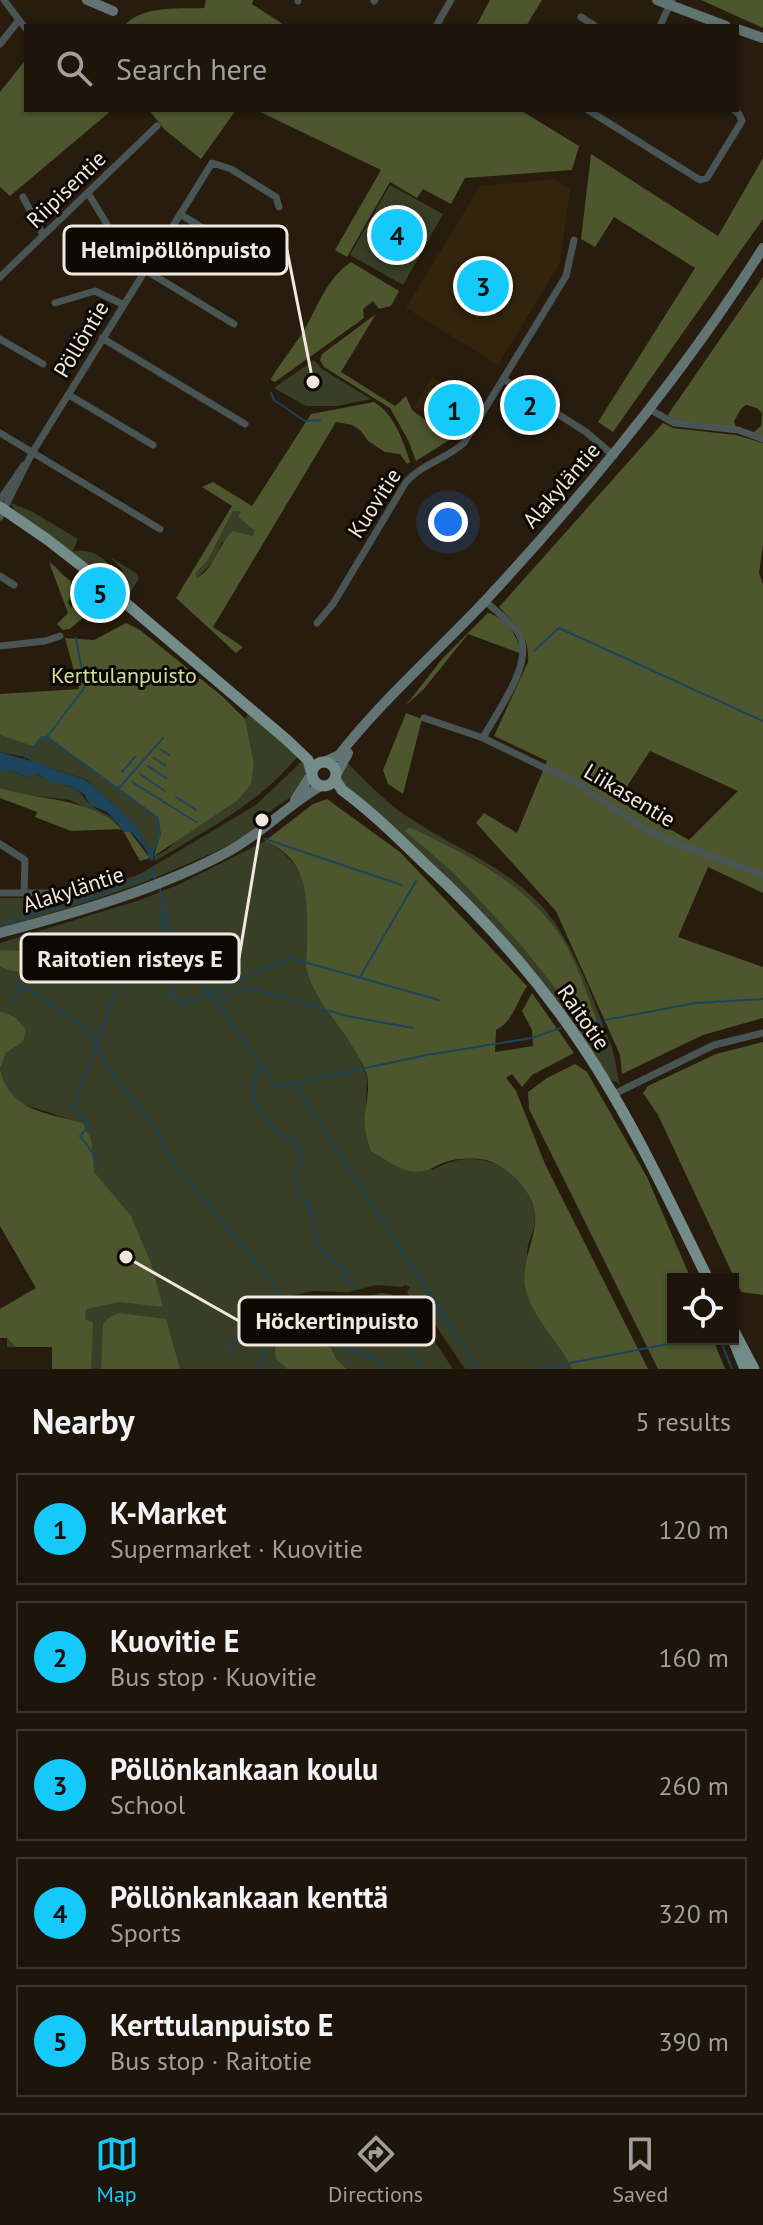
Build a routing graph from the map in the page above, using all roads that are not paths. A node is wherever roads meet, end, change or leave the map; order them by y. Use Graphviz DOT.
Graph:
graph roads {
  1 [pos="4,0"];
  2 [pos="87,0"];
  3 [pos="451,0"];
  4 [pos="657,0"];
  5 [pos="670,3"];
  6 [pos="113,11"];
  7 [pos="581,17"];
  8 [pos="19,20"];
  9 [pos="437,24"];
  10 [pos="592,24"];
  11 [pos="661,24"];
  12 [pos="721,24"];
  13 [pos="24,26"];
  14 [pos="739,30"];
  15 [pos="763,38"];
  16 [pos="0,44"];
  17 [pos="592,112"];
  18 [pos="608,112"];
  19 [pos="736,112"];
  20 [pos="604,119"];
  21 [pos="157,126"];
  22 [pos="88,193"];
  23 [pos="23,197"];
  24 [pos="279,207"];
  25 [pos="180,214"];
  26 [pos="43,235"];
  27 [pos="574,240"];
  28 [pos="763,248"];
  29 [pos="148,266"];
  30 [pos="266,267"];
  31 [pos="0,277"];
  32 [pos="55,303"];
  33 [pos="122,304"];
  34 [pos="234,324"];
  35 [pos="102,338"];
  36 [pos="0,339"];
  37 [pos="43,364"];
  38 [pos="503,379"];
  39 [pos="69,395"];
  40 [pos="649,409"];
  41 [pos="245,424"];
  42 [pos="0,433"];
  43 [pos="763,439"];
  44 [pos="153,445"];
  45 [pos="32,455"];
  46 [pos="614,456"];
  47 [pos="1,511"];
  48 [pos="160,529"];
  49 [pos="0,576"];
  50 [pos="14,585"];
  51 [pos="485,601"];
  52 [pos="317,623"];
  53 [pos="60,636"];
  54 [pos="0,646"];
  55 [pos="424,718"];
  56 [pos="364,728"];
  57 [pos="483,738"];
  58 [pos="287,740"];
  59 [pos="324,761"];
  60 [pos="311,773"];
  61 [pos="329,782"];
  62 [pos="284,814"];
  63 [pos="0,844"];
  64 [pos="763,875"];
  65 [pos="112,882"];
  66 [pos="0,893"];
  67 [pos="24,893"];
  68 [pos="0,933"];
  69 [pos="763,1033"];
  70 [pos="612,1095"];
  71 [pos="705,1273"];
  72 [pos="739,1340"];
  73 [pos="736,1345"];
  74 [pos="745,1369"];
  75 [pos="754,1369"];
  1 -- 8 [label="street"];
  2 -- 6 [label="main road"];
  3 -- 9 [label="street"];
  4 -- 5 [label="main road"];
  5 -- 11 [label="street"];
  5 -- 12 [label="main road"];
  7 -- 10 [label="street"];
  8 -- 13 [label="street"];
  8 -- 16 [label="street"];
  14 -- 15 [label="main road"];
  17 -- 20 [label="street"];
  18 -- 20 [label="street"];
  19 -- 20 [label="street"];
  21 -- 22 [label="street, Riipisentie"];
  22 -- 26 [label="street, Riipisentie"];
  22 -- 29 [label="street"];
  23 -- 26 [label="street"];
  24 -- 25 [label="street, Pöllöntie"];
  25 -- 29 [label="street, Pöllöntie"];
  25 -- 30 [label="street"];
  26 -- 31 [label="street, Riipisentie"];
  27 -- 38 [label="street, Kuovitie"];
  28 -- 40 [label="main road, Alakyläntie"];
  29 -- 33 [label="street, Pöllöntie"];
  29 -- 34 [label="street"];
  32 -- 33 [label="street"];
  33 -- 35 [label="street, Pöllöntie"];
  35 -- 39 [label="street, Pöllöntie"];
  35 -- 41 [label="street"];
  36 -- 37 [label="street"];
  38 -- 46 [label="street"];
  38 -- 52 [label="street, Kuovitie"];
  39 -- 44 [label="street"];
  39 -- 45 [label="street, Pöllöntie"];
  40 -- 43 [label="street"];
  40 -- 46 [label="main road, Alakyläntie"];
  42 -- 45 [label="street"];
  45 -- 47 [label="street, Pöllöntie"];
  45 -- 48 [label="street"];
  46 -- 51 [label="main road, Alakyläntie"];
  47 -- 58 [label="main road"];
  49 -- 50 [label="street"];
  51 -- 56 [label="main road, Alakyläntie"];
  51 -- 57 [label="street"];
  53 -- 54 [label="street"];
  55 -- 57 [label="street, Liikasentie"];
  56 -- 59 [label="main road, Alakyläntie"];
  56 -- 61 [label="main road, Alakyläntie"];
  57 -- 64 [label="street, Liikasentie"];
  58 -- 59 [label="main road"];
  58 -- 60 [label="main road"];
  59 -- 60 [label="main road"];
  59 -- 61 [label="main road"];
  60 -- 61 [label="main road"];
  60 -- 62 [label="main road, Alakyläntie"];
  61 -- 62 [label="main road, Alakyläntie"];
  61 -- 70 [label="main road, Raitotie"];
  62 -- 68 [label="main road, Alakyläntie"];
  63 -- 67 [label="street"];
  65 -- 67 [label="street"];
  66 -- 67 [label="street"];
  69 -- 70 [label="street"];
  70 -- 71 [label="main road, Raitotie"];
  72 -- 75 [label="main road"];
  73 -- 74 [label="main road"];
}
